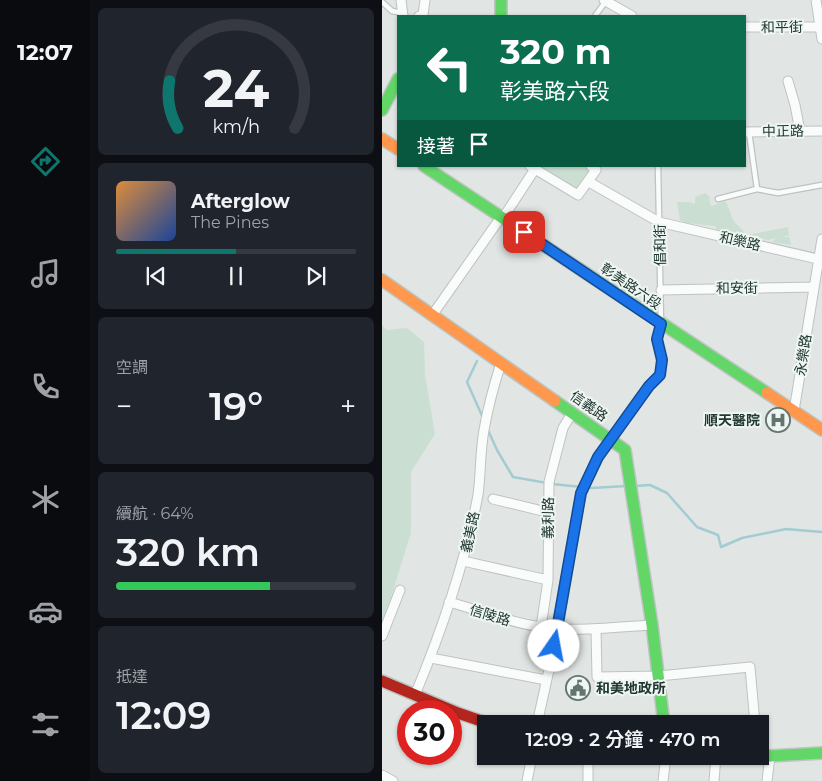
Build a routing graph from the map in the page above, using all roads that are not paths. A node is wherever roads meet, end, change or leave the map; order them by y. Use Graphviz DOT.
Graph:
graph roads {
  1 [pos="401,0"];
  2 [pos="425,0"];
  3 [pos="501,0"];
  4 [pos="816,0"];
  5 [pos="605,1"];
  6 [pos="382,2"];
  7 [pos="402,15"];
  8 [pos="423,15"];
  9 [pos="501,15"];
  10 [pos="596,15"];
  11 [pos="630,15"];
  12 [pos="746,27"];
  13 [pos="819,27"];
  14 [pos="822,40"];
  15 [pos="397,81"];
  16 [pos="788,81"];
  17 [pos="382,110"];
  18 [pos="800,131"];
  19 [pos="822,131"];
  20 [pos="747,132"];
  21 [pos="382,139"];
  22 [pos="397,148"];
  23 [pos="426,167"];
  24 [pos="592,167"];
  25 [pos="658,167"];
  26 [pos="532,168"];
  27 [pos="588,182"];
  28 [pos="822,185"];
  29 [pos="757,189"];
  30 [pos="718,199"];
  31 [pos="502,217"];
  32 [pos="659,222"];
  33 [pos="822,239"];
  34 [pos="820,259"];
  35 [pos="382,280"];
  36 [pos="814,287"];
  37 [pos="661,290"];
  38 [pos="432,314"];
  39 [pos="661,324"];
  40 [pos="502,363"];
  41 [pos="794,411"];
  42 [pos="572,413"];
  43 [pos="822,430"];
  44 [pos="611,440"];
  45 [pos="493,499"];
  46 [pos="547,512"];
  47 [pos="463,561"];
  48 [pos="548,580"];
  49 [pos="400,590"];
  50 [pos="449,602"];
  51 [pos="652,625"];
  52 [pos="541,627"];
  53 [pos="558,629"];
  54 [pos="596,629"];
  55 [pos="382,636"];
  56 [pos="432,658"];
  57 [pos="659,676"];
  58 [pos="546,680"];
  59 [pos="382,681"];
  60 [pos="415,695"];
  61 [pos="539,715"];
  62 [pos="663,715"];
  63 [pos="755,715"];
  64 [pos="477,720"];
  65 [pos="822,754"];
  66 [pos="769,756"];
  67 [pos="530,765"];
  68 [pos="588,765"];
  69 [pos="665,765"];
  70 [pos="715,765"];
  71 [pos="766,765"];
  72 [pos="382,775"];
  73 [pos="393,781"];
  74 [pos="527,781"];
  75 [pos="588,781"];
  76 [pos="663,781"];
  77 [pos="714,781"];
  78 [pos="767,781"];
  1 -- 7 [label="street"];
  2 -- 8 [label="street"];
  3 -- 9 [label="street"];
  4 -- 13 [label="street"];
  5 -- 10 [label="lane"];
  5 -- 11 [label="street"];
  6 -- 7 [label="lane"];
  12 -- 13 [label="street, 和平街"];
  13 -- 14 [label="street"];
  15 -- 17 [label="street"];
  16 -- 18 [label="street"];
  18 -- 19 [label="street, 中正路"];
  18 -- 20 [label="street, 中正路"];
  20 -- 29 [label="lane"];
  21 -- 22 [label="street"];
  23 -- 31 [label="street, 彰美路六段"];
  24 -- 27 [label="street"];
  25 -- 32 [label="lane, 倡和街"];
  26 -- 27 [label="street"];
  26 -- 31 [label="street"];
  27 -- 32 [label="street, 和樂路"];
  28 -- 29 [label="lane"];
  29 -- 30 [label="lane"];
  31 -- 38 [label="street"];
  31 -- 39 [label="street, 彰美路六段"];
  32 -- 34 [label="street, 和樂路"];
  32 -- 37 [label="lane, 倡和街"];
  33 -- 34 [label="street, 永樂路"];
  34 -- 36 [label="street, 永樂路"];
  35 -- 38 [label="street, 信義路"];
  36 -- 37 [label="street, 和安街"];
  36 -- 41 [label="street, 永樂路"];
  37 -- 39 [label="lane, 倡和街"];
  38 -- 40 [label="street, 信義路"];
  39 -- 41 [label="street, 彰美路六段"];
  39 -- 44 [label="lane, 倡和街"];
  40 -- 42 [label="street, 信義路"];
  40 -- 47 [label="street, 義美路"];
  41 -- 43 [label="street, 彰美路六段"];
  42 -- 44 [label="street, 信義路"];
  42 -- 46 [label="street, 義利路"];
  44 -- 51 [label="street, 信義路"];
  44 -- 53 [label="lane, 倡和街"];
  45 -- 46 [label="street"];
  46 -- 48 [label="street, 義利路"];
  47 -- 48 [label="street"];
  47 -- 50 [label="street, 義美路"];
  48 -- 52 [label="street, 義利路"];
  49 -- 55 [label="street"];
  50 -- 52 [label="street, 信陵路"];
  50 -- 56 [label="street, 義美路"];
  51 -- 54 [label="street, 信陵路"];
  51 -- 57 [label="street, 信義路"];
  52 -- 53 [label="street, 信陵路"];
  53 -- 54 [label="street, 信陵路"];
  53 -- 58 [label="street"];
  54 -- 57 [label="street"];
  56 -- 58 [label="street"];
  56 -- 60 [label="street, 義美路"];
  57 -- 62 [label="street, 信義路"];
  57 -- 63 [label="street"];
  58 -- 61 [label="street"];
  59 -- 60 [label="street"];
  60 -- 64 [label="street"];
  65 -- 66 [label="street"];
  67 -- 74 [label="street"];
  68 -- 75 [label="street"];
  69 -- 76 [label="street"];
  70 -- 77 [label="street"];
  71 -- 78 [label="street"];
  72 -- 73 [label="street"];
}
